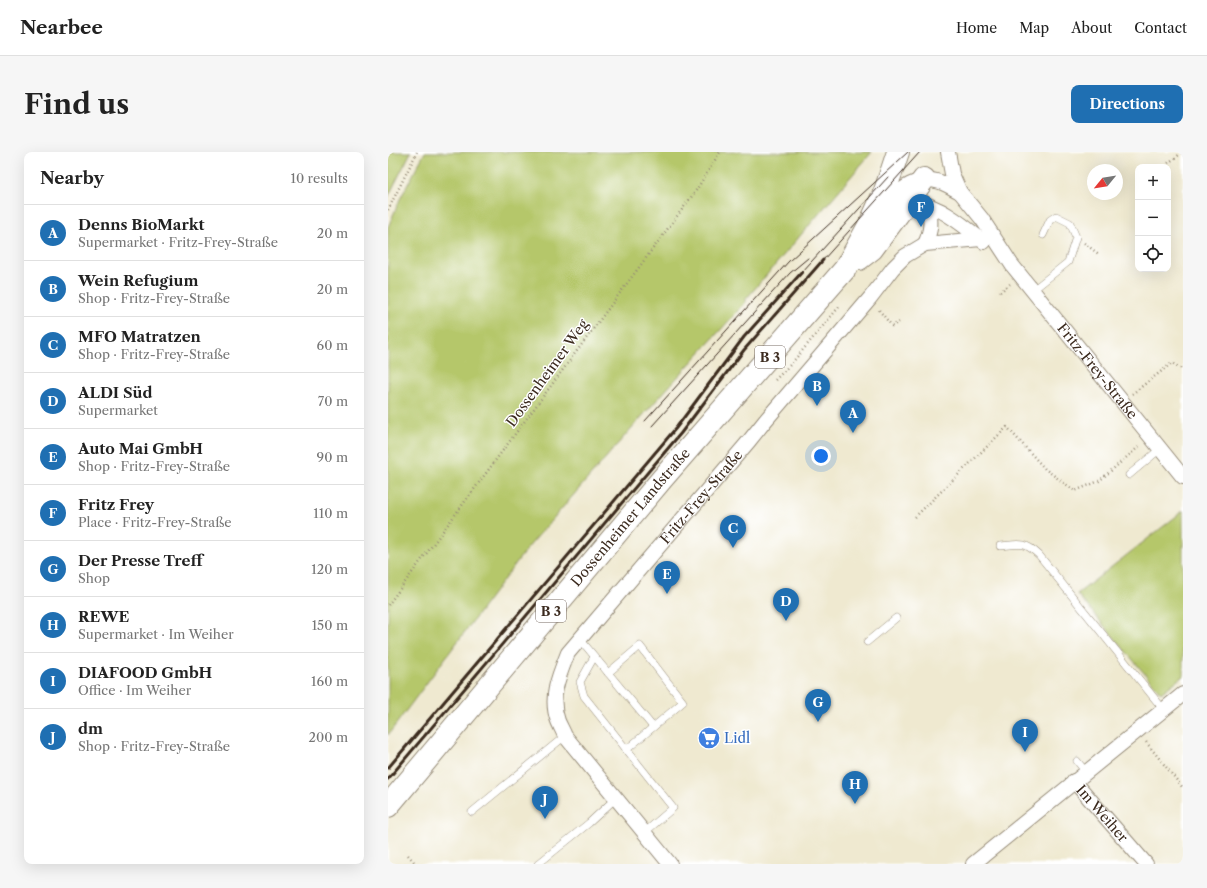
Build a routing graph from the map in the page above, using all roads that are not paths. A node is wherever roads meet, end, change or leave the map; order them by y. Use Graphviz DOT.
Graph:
graph roads {
  1 [pos="898,152"];
  2 [pos="910,152"];
  3 [pos="948,152"];
  4 [pos="919,190"];
  5 [pos="960,192"];
  6 [pos="876,211"];
  7 [pos="1043,235"];
  8 [pos="981,239"];
  9 [pos="925,244"];
  10 [pos="1012,265"];
  11 [pos="845,270"];
  12 [pos="1033,290"];
  13 [pos="1160,450"];
  14 [pos="1129,475"];
  15 [pos="1183,477"];
  16 [pos="1000,546"];
  17 [pos="896,618"];
  18 [pos="580,639"];
  19 [pos="867,642"];
  20 [pos="594,656"];
  21 [pos="608,673"];
  22 [pos="1183,694"];
  23 [pos="1163,710"];
  24 [pos="653,727"];
  25 [pos="565,736"];
  26 [pos="626,750"];
  27 [pos="1074,781"];
  28 [pos="616,798"];
  29 [pos="388,806"];
  30 [pos="472,812"];
  31 [pos="644,832"];
  32 [pos="976,863"];
  33 [pos="538,864"];
  34 [pos="670,864"];
  35 [pos="1146,864"];
  1 -- 6 [label="main road, Dossenheimer Landstraße / B 3"];
  2 -- 4 [label="main road"];
  3 -- 5 [label="street, Fritz-Frey-Straße"];
  4 -- 5 [label="street, Fritz-Frey-Straße"];
  4 -- 6 [label="street, Dossenheimer Landstraße"];
  4 -- 8 [label="street, Fritz-Frey-Straße"];
  4 -- 9 [label="street"];
  4 -- 11 [label="main road, Dossenheimer Landstraße / B 3"];
  5 -- 10 [label="street, Fritz-Frey-Straße"];
  6 -- 11 [label="main road, Dossenheimer Landstraße / B 3"];
  7 -- 12 [label="lane"];
  8 -- 9 [label="street, Fritz-Frey-Straße"];
  8 -- 10 [label="street, Fritz-Frey-Straße"];
  9 -- 18 [label="street, Fritz-Frey-Straße"];
  10 -- 12 [label="street, Fritz-Frey-Straße"];
  11 -- 29 [label="main road, Dossenheimer Landstraße / B 3"];
  12 -- 13 [label="street, Fritz-Frey-Straße"];
  13 -- 14 [label="lane"];
  13 -- 15 [label="street, Fritz-Frey-Straße"];
  16 -- 23 [label="lane"];
  17 -- 19 [label="lane"];
  18 -- 20 [label="lane"];
  18 -- 25 [label="street, Fritz-Frey-Straße"];
  20 -- 21 [label="lane"];
  20 -- 26 [label="lane"];
  21 -- 24 [label="lane"];
  21 -- 24 [label="lane"];
  22 -- 23 [label="street"];
  23 -- 27 [label="street"];
  24 -- 26 [label="lane"];
  25 -- 28 [label="street, Fritz-Frey-Straße"];
  25 -- 30 [label="lane"];
  26 -- 31 [label="lane"];
  27 -- 32 [label="street"];
  27 -- 35 [label="street, Im Weiher"];
  28 -- 31 [label="street, Fritz-Frey-Straße"];
  28 -- 33 [label="lane"];
  31 -- 34 [label="street, Fritz-Frey-Straße"];
}
